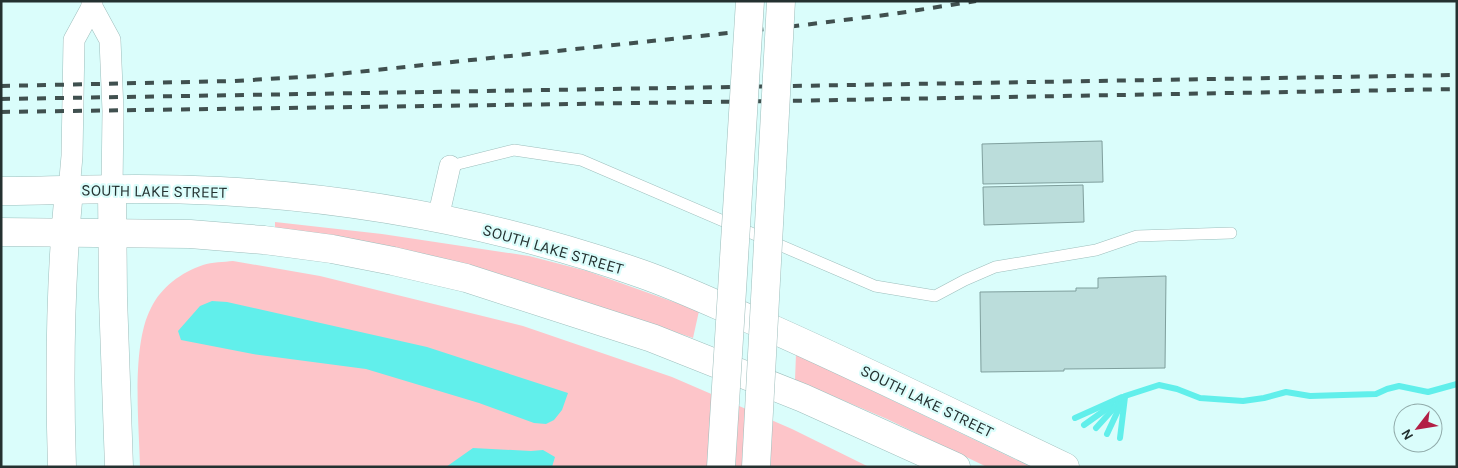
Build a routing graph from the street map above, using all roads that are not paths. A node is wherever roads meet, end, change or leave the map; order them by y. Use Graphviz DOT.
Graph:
graph roads {
  1 [pos="750,1"];
  2 [pos="781,1"];
  3 [pos="92,4"];
  4 [pos="450,166"];
  5 [pos="112,189"];
  6 [pos="69,190"];
  7 [pos="1,191"];
  8 [pos="438,218"];
  9 [pos="1,232"];
  10 [pos="65,233"];
  11 [pos="113,233"];
  12 [pos="1231,233"];
  13 [pos="62,467"];
  14 [pos="119,467"];
  15 [pos="722,467"];
  16 [pos="756,467"];
  17 [pos="956,467"];
  18 [pos="1065,467"];
  1 -- 15 [label="main road, bridge"];
  2 -- 16 [label="main road, bridge"];
  3 -- 5 [label="street"];
  3 -- 6 [label="street"];
  4 -- 8 [label="street"];
  4 -- 12 [label="lane"];
  5 -- 6 [label="main road, SOUTH LAKE STREET"];
  5 -- 8 [label="main road, SOUTH LAKE STREET"];
  5 -- 11 [label="main road"];
  6 -- 7 [label="main road, SOUTH LAKE STREET"];
  6 -- 10 [label="main road"];
  8 -- 18 [label="main road, SOUTH LAKE STREET"];
  9 -- 10 [label="main road"];
  10 -- 11 [label="main road"];
  10 -- 13 [label="main road"];
  11 -- 14 [label="main road"];
  11 -- 17 [label="main road"];
}
